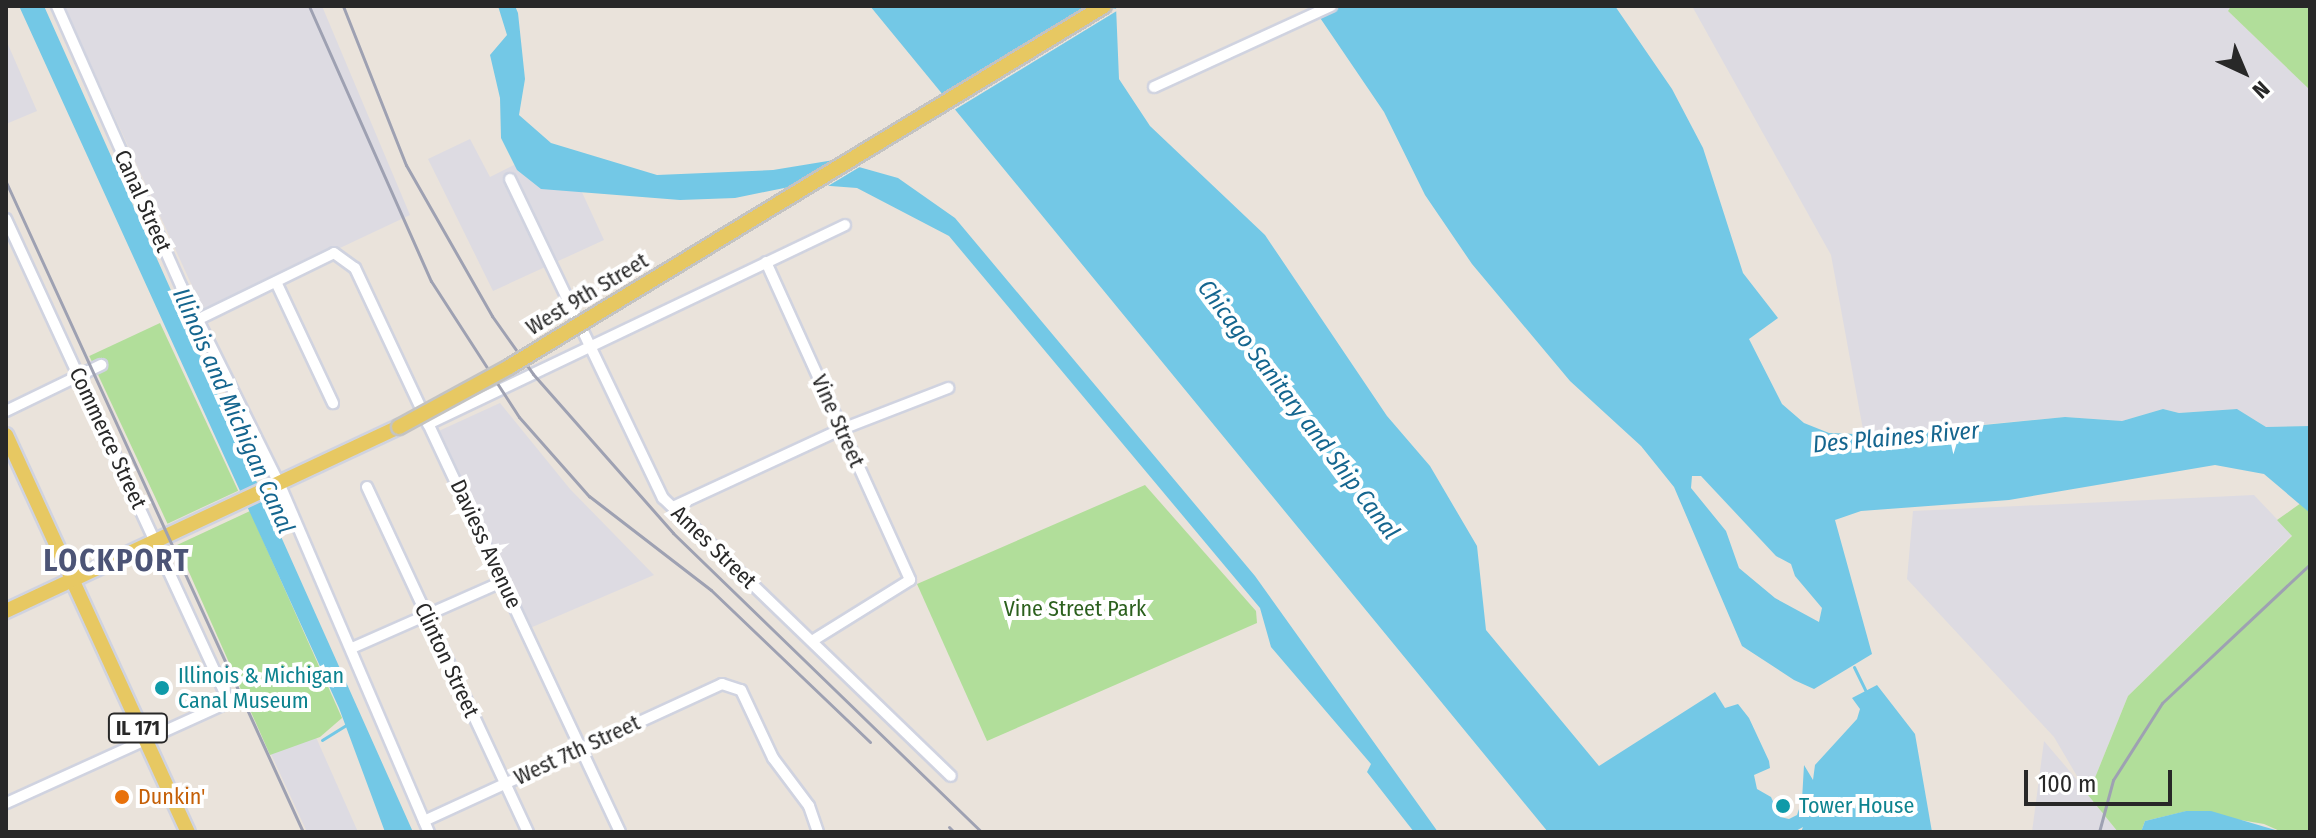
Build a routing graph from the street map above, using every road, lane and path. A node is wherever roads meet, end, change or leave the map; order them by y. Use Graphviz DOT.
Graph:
graph roads {
  1 [pos="57,6"];
  2 [pos="1104,6"];
  3 [pos="1331,6"];
  4 [pos="1154,87"];
  5 [pos="510,179"];
  6 [pos="6,219"];
  7 [pos="845,225"];
  8 [pos="766,262"];
  9 [pos="276,282"];
  10 [pos="201,318"];
  11 [pos="591,344"];
  12 [pos="101,365"];
  13 [pos="79,376"];
  14 [pos="948,388"];
  15 [pos="333,403"];
  16 [pos="6,411"];
  17 [pos="428,424"];
  18 [pos="842,429"];
  19 [pos="6,435"];
  20 [pos="280,485"];
  21 [pos="367,487"];
  22 [pos="673,507"];
  23 [pos="156,542"];
  24 [pos="72,580"];
  25 [pos="504,581"];
  26 [pos="6,611"];
  27 [pos="426,616"];
  28 [pos="812,641"];
  29 [pos="352,648"];
  30 [pos="143,740"];
  31 [pos="580,749"];
  32 [pos="951,776"];
  33 [pos="505,783"];
  34 [pos="6,803"];
  35 [pos="424,821"];
  36 [pos="188,832"];
  37 [pos="429,832"];
  38 [pos="528,832"];
  39 [pos="620,832"];
  40 [pos="818,832"];
  1 -- 10 [label="street, Canal Street"];
  2 -- 20 [label="main road, West 9th Street, bridge"];
  3 -- 4 [label="street"];
  5 -- 11 [label="street, Ames Street"];
  6 -- 13 [label="street, Commerce Street"];
  7 -- 8 [label="street, West 9th Street"];
  8 -- 11 [label="street, West 9th Street"];
  8 -- 18 [label="street, Vine Street"];
  9 -- 10 [label="street"];
  9 -- 15 [label="street"];
  9 -- 17 [label="street, Daviess Avenue"];
  10 -- 20 [label="street, Canal Street"];
  11 -- 17 [label="street, West 9th Street"];
  11 -- 22 [label="street, Ames Street"];
  12 -- 13 [label="street"];
  13 -- 16 [label="street"];
  13 -- 23 [label="street, Commerce Street"];
  14 -- 18 [label="street"];
  17 -- 25 [label="street, Daviess Avenue"];
  18 -- 22 [label="street"];
  18 -- 28 [label="street, Vine Street"];
  19 -- 24 [label="main road, IL 171"];
  20 -- 23 [label="main road, West 9th Street"];
  20 -- 29 [label="street, Canal Street"];
  21 -- 27 [label="street, Clinton Street"];
  22 -- 28 [label="street, Ames Street"];
  23 -- 24 [label="main road, West 9th Street"];
  23 -- 30 [label="street, Commerce Street"];
  24 -- 26 [label="main road, West 9th Street"];
  24 -- 30 [label="main road, IL 171"];
  25 -- 27 [label="street"];
  25 -- 31 [label="street, Daviess Avenue"];
  27 -- 29 [label="street"];
  27 -- 33 [label="street, Clinton Street"];
  28 -- 32 [label="street, Ames Street"];
  29 -- 35 [label="street, Canal Street"];
  30 -- 34 [label="street"];
  30 -- 36 [label="main road, IL 171"];
  31 -- 33 [label="street, West 7th Street"];
  31 -- 39 [label="street, Daviess Avenue"];
  31 -- 40 [label="street, West 7th Street"];
  33 -- 35 [label="street, West 7th Street"];
  33 -- 38 [label="street, Clinton Street"];
  35 -- 37 [label="street, Canal Street"];
}
